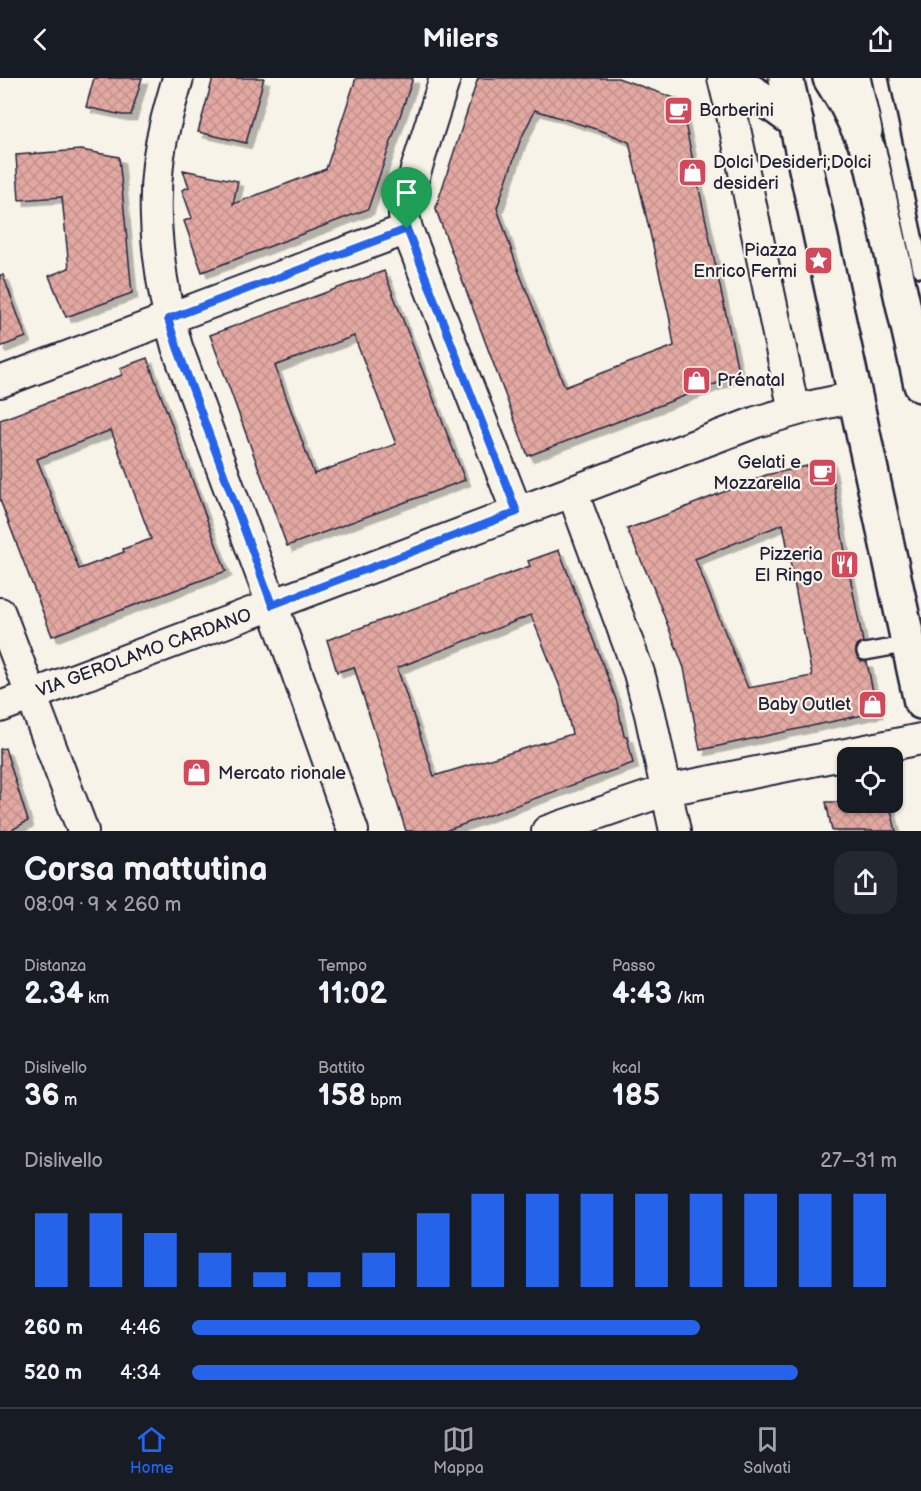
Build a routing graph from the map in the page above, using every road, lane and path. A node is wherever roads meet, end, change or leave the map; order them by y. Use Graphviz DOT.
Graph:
graph roads {
  1 [pos="178,78"];
  2 [pos="445,78"];
  3 [pos="723,78"];
  4 [pos="729,78"];
  5 [pos="786,78"];
  6 [pos="830,78"];
  7 [pos="853,78"];
  8 [pos="880,78"];
  9 [pos="796,122"];
  10 [pos="869,151"];
  11 [pos="407,229"];
  12 [pos="921,269"];
  13 [pos="168,319"];
  14 [pos="0,382"];
  15 [pos="921,385"];
  16 [pos="855,397"];
  17 [pos="794,411"];
  18 [pos="572,491"];
  19 [pos="517,512"];
  20 [pos="272,605"];
  21 [pos="0,613"];
  22 [pos="909,644"];
  23 [pos="865,652"];
  24 [pos="30,694"];
  25 [pos="921,702"];
  26 [pos="0,706"];
  27 [pos="921,739"];
  28 [pos="667,790"];
  29 [pos="83,831"];
  30 [pos="353,831"];
  31 [pos="547,831"];
  32 [pos="675,831"];
  1 -- 13 [label="street"];
  2 -- 11 [label="street"];
  3 -- 17 [label="street"];
  4 -- 9 [label="main road"];
  5 -- 9 [label="main road"];
  6 -- 10 [label="main road"];
  7 -- 10 [label="main road"];
  8 -- 12 [label="lane"];
  9 -- 16 [label="main road"];
  10 -- 15 [label="main road"];
  11 -- 13 [label="street"];
  11 -- 19 [label="street"];
  13 -- 14 [label="street"];
  13 -- 20 [label="street"];
  16 -- 17 [label="street"];
  16 -- 22 [label="main road"];
  17 -- 18 [label="street, VIA GEROLAMO CARDANO"];
  18 -- 19 [label="street, VIA GEROLAMO CARDANO"];
  18 -- 28 [label="street"];
  19 -- 20 [label="street, VIA GEROLAMO CARDANO"];
  20 -- 24 [label="street, VIA GEROLAMO CARDANO"];
  20 -- 30 [label="street"];
  21 -- 24 [label="street"];
  22 -- 23 [label="lane"];
  22 -- 25 [label="main road"];
  24 -- 26 [label="street, VIA GEROLAMO CARDANO"];
  24 -- 29 [label="street"];
  27 -- 28 [label="street"];
  28 -- 31 [label="street"];
  28 -- 32 [label="street"];
}
